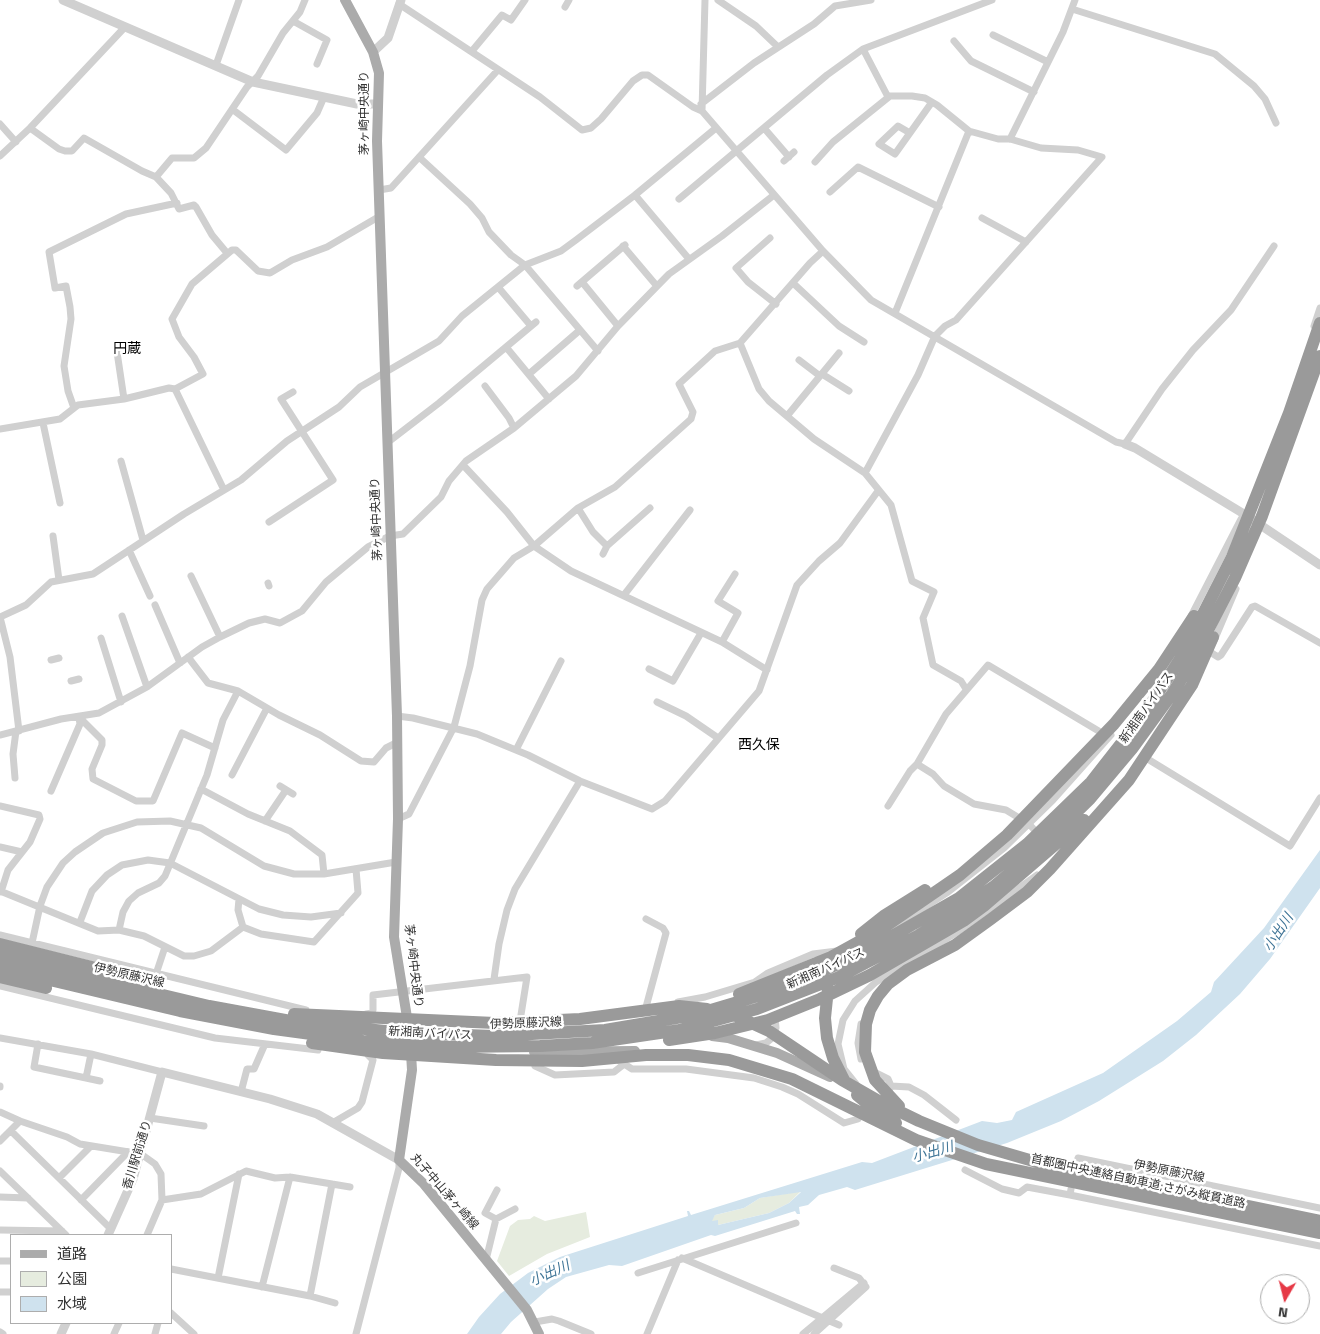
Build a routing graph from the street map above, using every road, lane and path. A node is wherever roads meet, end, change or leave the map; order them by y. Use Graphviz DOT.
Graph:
graph roads {
  1 [pos="63,0"];
  2 [pos="239,0"];
  3 [pos="304,0"];
  4 [pos="344,0"];
  5 [pos="526,0"];
  6 [pos="705,0"];
  7 [pos="718,0"];
  8 [pos="871,0"];
  9 [pos="992,0"];
  10 [pos="1075,0"];
  11 [pos="400,2"];
  12 [pos="1072,9"];
  13 [pos="293,22"];
  14 [pos="125,27"];
  15 [pos="993,35"];
  16 [pos="954,41"];
  17 [pos="778,47"];
  18 [pos="863,48"];
  19 [pos="472,51"];
  20 [pos="373,52"];
  21 [pos="1048,62"];
  22 [pos="317,64"];
  23 [pos="216,66"];
  24 [pos="497,71"];
  25 [pos="253,82"];
  26 [pos="1034,92"];
  27 [pos="324,97"];
  28 [pos="888,97"];
  29 [pos="932,102"];
  30 [pos="377,104"];
  31 [pos="702,107"];
  32 [pos="232,109"];
  33 [pos="1276,123"];
  34 [pos="0,124"];
  35 [pos="30,128"];
  36 [pos="716,128"];
  37 [pos="764,128"];
  38 [pos="969,131"];
  39 [pos="910,133"];
  40 [pos="1010,139"];
  41 [pos="16,142"];
  42 [pos="737,151"];
  43 [pos="0,156"];
  44 [pos="419,157"];
  45 [pos="789,157"];
  46 [pos="816,162"];
  47 [pos="156,177"];
  48 [pos="379,190"];
  49 [pos="830,192"];
  50 [pos="774,195"];
  51 [pos="635,196"];
  52 [pos="680,199"];
  53 [pos="177,203"];
  54 [pos="939,207"];
  55 [pos="380,216"];
  56 [pos="982,218"];
  57 [pos="770,238"];
  58 [pos="1026,242"];
  59 [pos="1274,246"];
  60 [pos="823,251"];
  61 [pos="227,253"];
  62 [pos="689,260"];
  63 [pos="525,265"];
  64 [pos="793,283"];
  65 [pos="656,285"];
  66 [pos="498,287"];
  67 [pos="776,304"];
  68 [pos="1320,308"];
  69 [pos="895,314"];
  70 [pos="1320,323"];
  71 [pos="618,326"];
  72 [pos="580,330"];
  73 [pos="935,336"];
  74 [pos="864,342"];
  75 [pos="740,343"];
  76 [pos="506,347"];
  77 [pos="598,351"];
  78 [pos="118,352"];
  79 [pos="839,353"];
  80 [pos="1320,356"];
  81 [pos="799,360"];
  82 [pos="1320,366"];
  83 [pos="385,373"];
  84 [pos="529,374"];
  85 [pos="821,375"];
  86 [pos="484,386"];
  87 [pos="175,389"];
  88 [pos="848,391"];
  89 [pos="293,392"];
  90 [pos="124,399"];
  91 [pos="549,399"];
  92 [pos="74,408"];
  93 [pos="787,416"];
  94 [pos="43,423"];
  95 [pos="514,428"];
  96 [pos="0,429"];
  97 [pos="301,432"];
  98 [pos="387,443"];
  99 [pos="1124,444"];
  100 [pos="120,461"];
  101 [pos="463,465"];
  102 [pos="865,473"];
  103 [pos="224,490"];
  104 [pos="878,491"];
  105 [pos="60,504"];
  106 [pos="578,508"];
  107 [pos="650,508"];
  108 [pos="690,510"];
  109 [pos="1254,518"];
  110 [pos="269,522"];
  111 [pos="53,536"];
  112 [pos="390,536"];
  113 [pos="143,540"];
  114 [pos="534,546"];
  115 [pos="607,546"];
  116 [pos="129,550"];
  117 [pos="603,554"];
  118 [pos="1320,565"];
  119 [pos="735,574"];
  120 [pos="191,576"];
  121 [pos="59,580"];
  122 [pos="624,595"];
  123 [pos="150,596"];
  124 [pos="155,605"];
  125 [pos="122,616"];
  126 [pos="0,617"];
  127 [pos="701,633"];
  128 [pos="220,637"];
  129 [pos="101,638"];
  130 [pos="722,642"];
  131 [pos="1320,643"];
  132 [pos="1210,652"];
  133 [pos="188,657"];
  134 [pos="561,661"];
  135 [pos="180,663"];
  136 [pos="650,669"];
  137 [pos="767,670"];
  138 [pos="78,679"];
  139 [pos="71,681"];
  140 [pos="147,687"];
  141 [pos="966,689"];
  142 [pos="238,691"];
  143 [pos="121,702"];
  144 [pos="658,702"];
  145 [pos="267,708"];
  146 [pos="397,716"];
  147 [pos="79,717"];
  148 [pos="454,727"];
  149 [pos="17,731"];
  150 [pos="0,735"];
  151 [pos="1109,737"];
  152 [pos="718,738"];
  153 [pos="1096,742"];
  154 [pos="396,744"];
  155 [pos="215,748"];
  156 [pos="516,750"];
  157 [pos="1143,761"];
  158 [pos="917,764"];
  159 [pos="232,775"];
  160 [pos="15,778"];
  161 [pos="580,781"];
  162 [pos="201,790"];
  163 [pos="286,790"];
  164 [pos="51,791"];
  165 [pos="1320,798"];
  166 [pos="0,806"];
  167 [pos="888,806"];
  168 [pos="398,819"];
  169 [pos="266,821"];
  170 [pos="186,824"];
  171 [pos="1029,824"];
  172 [pos="0,847"];
  173 [pos="22,852"];
  174 [pos="1059,856"];
  175 [pos="396,862"];
  176 [pos="170,863"];
  177 [pos="356,869"];
  178 [pos="324,874"];
  179 [pos="1,892"];
  180 [pos="239,900"];
  181 [pos="40,906"];
  182 [pos="341,913"];
  183 [pos="646,919"];
  184 [pos="907,919"];
  185 [pos="80,922"];
  186 [pos="243,927"];
  187 [pos="119,930"];
  188 [pos="0,935"];
  189 [pos="32,943"];
  190 [pos="0,944"];
  191 [pos="165,946"];
  192 [pos="925,951"];
  193 [pos="850,952"];
  194 [pos="0,957"];
  195 [pos="0,966"];
  196 [pos="156,974"];
  197 [pos="889,974"];
  198 [pos="0,978"];
  199 [pos="494,979"];
  200 [pos="0,986"];
  201 [pos="403,993"];
  202 [pos="762,1001"];
  203 [pos="141,1002"];
  204 [pos="646,1007"];
  205 [pos="208,1009"];
  206 [pos="306,1010"];
  207 [pos="520,1021"];
  208 [pos="305,1026"];
  209 [pos="592,1033"];
  210 [pos="0,1038"];
  211 [pos="496,1039"];
  212 [pos="370,1040"];
  213 [pos="410,1040"];
  214 [pos="38,1044"];
  215 [pos="265,1044"];
  216 [pos="756,1045"];
  217 [pos="462,1049"];
  218 [pos="613,1049"];
  219 [pos="518,1051"];
  220 [pos="91,1054"];
  221 [pos="368,1055"];
  222 [pos="449,1062"];
  223 [pos="461,1063"];
  224 [pos="590,1064"];
  225 [pos="623,1065"];
  226 [pos="535,1066"];
  227 [pos="162,1072"];
  228 [pos="86,1078"];
  229 [pos="100,1081"];
  230 [pos="810,1084"];
  231 [pos="782,1087"];
  232 [pos="241,1092"];
  233 [pos="865,1094"];
  234 [pos="0,1112"];
  235 [pos="150,1118"];
  236 [pos="858,1119"];
  237 [pos="956,1120"];
  238 [pos="20,1121"];
  239 [pos="334,1122"];
  240 [pos="204,1126"];
  241 [pos="11,1131"];
  242 [pos="955,1134"];
  243 [pos="0,1142"];
  244 [pos="91,1146"];
  245 [pos="128,1152"];
  246 [pos="141,1154"];
  247 [pos="399,1160"];
  248 [pos="1077,1161"];
  249 [pos="965,1170"];
  250 [pos="0,1171"];
  251 [pos="239,1174"];
  252 [pos="1050,1176"];
  253 [pos="290,1177"];
  254 [pos="59,1178"];
  255 [pos="332,1184"];
  256 [pos="350,1187"];
  257 [pos="497,1190"];
  258 [pos="0,1197"];
  259 [pos="28,1198"];
  260 [pos="81,1200"];
  261 [pos="162,1200"];
  262 [pos="1320,1208"];
  263 [pos="515,1209"];
  264 [pos="496,1219"];
  265 [pos="1320,1220"];
  266 [pos="796,1223"];
  267 [pos="1320,1229"];
  268 [pos="0,1230"];
  269 [pos="109,1232"];
  270 [pos="1320,1232"];
  271 [pos="64,1233"];
  272 [pos="147,1234"];
  273 [pos="1320,1246"];
  274 [pos="680,1259"];
  275 [pos="486,1260"];
  276 [pos="834,1268"];
  277 [pos="172,1269"];
  278 [pos="638,1273"];
  279 [pos="218,1278"];
  280 [pos="262,1287"];
  281 [pos="310,1296"];
  282 [pos="335,1303"];
  283 [pos="172,1314"];
  284 [pos="534,1320"];
  285 [pos="825,1320"];
  286 [pos="839,1325"];
  287 [pos="0,1332"];
  288 [pos="3,1334"];
  289 [pos="194,1334"];
  290 [pos="356,1334"];
  291 [pos="539,1334"];
  292 [pos="591,1334"];
  293 [pos="647,1334"];
  294 [pos="803,1334"];
  295 [pos="814,1334"];
  1 -- 14 [label="street"];
  2 -- 23 [label="street"];
  3 -- 13 [label="street"];
  4 -- 20 [label="main road, 茅ヶ崎中央通り"];
  5 -- 19 [label="street"];
  6 -- 31 [label="street"];
  7 -- 17 [label="street"];
  8 -- 17 [label="street"];
  9 -- 18 [label="street"];
  10 -- 12 [label="street"];
  11 -- 19 [label="street"];
  11 -- 20 [label="street"];
  12 -- 21 [label="street"];
  12 -- 33 [label="street"];
  13 -- 22 [label="street"];
  13 -- 25 [label="street"];
  14 -- 23 [label="street"];
  14 -- 35 [label="street"];
  15 -- 21 [label="street"];
  16 -- 26 [label="street"];
  17 -- 31 [label="street"];
  18 -- 28 [label="street"];
  18 -- 37 [label="street"];
  19 -- 24 [label="street"];
  20 -- 30 [label="main road, 茅ヶ崎中央通り"];
  21 -- 26 [label="street"];
  23 -- 25 [label="street"];
  24 -- 31 [label="street"];
  24 -- 44 [label="street"];
  25 -- 27 [label="street"];
  25 -- 32 [label="street"];
  26 -- 40 [label="street"];
  27 -- 30 [label="street"];
  27 -- 32 [label="street"];
  28 -- 29 [label="street"];
  28 -- 46 [label="street"];
  29 -- 38 [label="street"];
  29 -- 39 [label="street"];
  30 -- 48 [label="main road, 茅ヶ崎中央通り"];
  31 -- 36 [label="street"];
  32 -- 47 [label="street"];
  34 -- 41 [label="street"];
  35 -- 41 [label="street"];
  35 -- 47 [label="street"];
  36 -- 42 [label="street"];
  36 -- 51 [label="street"];
  37 -- 42 [label="street"];
  37 -- 45 [label="street"];
  38 -- 40 [label="street"];
  38 -- 54 [label="street"];
  40 -- 58 [label="street"];
  41 -- 43 [label="street"];
  42 -- 50 [label="street"];
  42 -- 52 [label="street"];
  44 -- 48 [label="street"];
  44 -- 63 [label="street"];
  47 -- 53 [label="street"];
  48 -- 55 [label="main road, 茅ヶ崎中央通り"];
  49 -- 54 [label="street"];
  50 -- 60 [label="street"];
  50 -- 62 [label="street"];
  51 -- 62 [label="street"];
  51 -- 63 [label="street"];
  53 -- 61 [label="street"];
  53 -- 92 [label="street"];
  54 -- 69 [label="street"];
  55 -- 61 [label="street"];
  55 -- 83 [label="main road, 茅ヶ崎中央通り"];
  56 -- 58 [label="street"];
  57 -- 67 [label="street"];
  58 -- 73 [label="street"];
  59 -- 99 [label="street"];
  60 -- 64 [label="street"];
  60 -- 69 [label="street"];
  61 -- 87 [label="street"];
  62 -- 65 [label="street"];
  63 -- 66 [label="street"];
  63 -- 72 [label="street"];
  64 -- 67 [label="street"];
  64 -- 74 [label="street"];
  65 -- 71 [label="street"];
  65 -- 71 [label="street"];
  66 -- 76 [label="street"];
  66 -- 83 [label="street"];
  67 -- 75 [label="street"];
  68 -- 109 [label="street"];
  69 -- 73 [label="street"];
  70 -- 109 [label="highway, 新湘南バイパス"];
  71 -- 77 [label="street"];
  72 -- 77 [label="street"];
  72 -- 84 [label="street"];
  73 -- 99 [label="street"];
  73 -- 102 [label="street"];
  75 -- 93 [label="street"];
  75 -- 106 [label="street"];
  76 -- 84 [label="street"];
  76 -- 98 [label="street"];
  77 -- 91 [label="street"];
  78 -- 90 [label="street"];
  79 -- 85 [label="street"];
  80 -- 109 [label="highway, 新湘南バイパス"];
  81 -- 85 [label="street"];
  82 -- 109 [label="street"];
  83 -- 97 [label="street"];
  83 -- 98 [label="main road, 茅ヶ崎中央通り"];
  84 -- 91 [label="street"];
  85 -- 88 [label="street"];
  85 -- 93 [label="street"];
  86 -- 95 [label="street"];
  87 -- 90 [label="street"];
  87 -- 103 [label="street"];
  89 -- 97 [label="street"];
  90 -- 92 [label="street"];
  91 -- 95 [label="street"];
  92 -- 94 [label="street"];
  93 -- 102 [label="street"];
  94 -- 96 [label="street"];
  94 -- 105 [label="street"];
  95 -- 101 [label="street"];
  97 -- 103 [label="street"];
  97 -- 110 [label="street"];
  98 -- 112 [label="main road, 茅ヶ崎中央通り"];
  99 -- 109 [label="street"];
  100 -- 113 [label="street"];
  101 -- 112 [label="street"];
  101 -- 114 [label="street"];
  102 -- 104 [label="street"];
  103 -- 113 [label="street"];
  104 -- 137 [label="street"];
  104 -- 141 [label="street"];
  106 -- 114 [label="street"];
  106 -- 115 [label="street"];
  107 -- 115 [label="street"];
  108 -- 122 [label="street"];
  109 -- 118 [label="street"];
  109 -- 132 [label="street"];
  109 -- 151 [label="street"];
  109 -- 153 [label="highway"];
  109 -- 157 [label="highway"];
  109 -- 202 [label="highway, 新湘南バイパス"];
  111 -- 121 [label="street"];
  112 -- 128 [label="street"];
  112 -- 146 [label="main road, 茅ヶ崎中央通り"];
  113 -- 116 [label="street"];
  114 -- 122 [label="street"];
  114 -- 148 [label="street"];
  115 -- 117 [label="street"];
  116 -- 121 [label="street"];
  116 -- 123 [label="street"];
  119 -- 130 [label="street"];
  120 -- 128 [label="street"];
  121 -- 126 [label="street"];
  122 -- 127 [label="street"];
  124 -- 135 [label="street"];
  125 -- 140 [label="street"];
  126 -- 149 [label="street"];
  127 -- 130 [label="street"];
  127 -- 136 [label="street"];
  128 -- 133 [label="street"];
  129 -- 143 [label="street"];
  130 -- 137 [label="street"];
  131 -- 132 [label="street"];
  132 -- 157 [label="street"];
  133 -- 135 [label="street"];
  133 -- 142 [label="street"];
  134 -- 156 [label="street"];
  135 -- 140 [label="street"];
  137 -- 152 [label="street"];
  138 -- 139 [label="street"];
  140 -- 143 [label="street"];
  141 -- 151 [label="street"];
  141 -- 158 [label="street"];
  142 -- 145 [label="street"];
  142 -- 155 [label="street"];
  143 -- 147 [label="street"];
  144 -- 152 [label="street"];
  145 -- 154 [label="street"];
  145 -- 159 [label="street"];
  146 -- 148 [label="street"];
  146 -- 154 [label="main road, 茅ヶ崎中央通り"];
  147 -- 149 [label="street"];
  147 -- 155 [label="street"];
  147 -- 164 [label="street"];
  148 -- 156 [label="street"];
  148 -- 168 [label="street"];
  149 -- 150 [label="street"];
  149 -- 160 [label="street"];
  151 -- 171 [label="street"];
  152 -- 161 [label="street"];
  153 -- 209 [label="highway"];
  153 -- 252 [label="highway"];
  154 -- 168 [label="main road, 茅ヶ崎中央通り"];
  155 -- 162 [label="street"];
  156 -- 161 [label="street"];
  157 -- 165 [label="street"];
  157 -- 174 [label="street"];
  157 -- 218 [label="highway"];
  157 -- 242 [label="highway"];
  158 -- 167 [label="street"];
  158 -- 171 [label="street"];
  161 -- 199 [label="street"];
  162 -- 169 [label="street"];
  162 -- 170 [label="street"];
  163 -- 169 [label="street"];
  166 -- 173 [label="street"];
  168 -- 175 [label="main road, 茅ヶ崎中央通り"];
  169 -- 178 [label="street"];
  170 -- 176 [label="street"];
  170 -- 178 [label="street"];
  170 -- 181 [label="street"];
  171 -- 174 [label="street"];
  171 -- 184 [label="street"];
  172 -- 173 [label="street"];
  173 -- 179 [label="street"];
  174 -- 192 [label="street"];
  175 -- 177 [label="street"];
  175 -- 201 [label="main road, 茅ヶ崎中央通り"];
  176 -- 180 [label="street"];
  176 -- 185 [label="street"];
  176 -- 187 [label="street"];
  177 -- 178 [label="street"];
  177 -- 182 [label="street"];
  179 -- 181 [label="street"];
  180 -- 182 [label="street"];
  180 -- 186 [label="street"];
  181 -- 185 [label="street"];
  181 -- 189 [label="street"];
  182 -- 186 [label="street"];
  183 -- 204 [label="street"];
  184 -- 192 [label="street"];
  184 -- 193 [label="street"];
  185 -- 187 [label="street"];
  186 -- 191 [label="street"];
  187 -- 191 [label="street"];
  188 -- 189 [label="street"];
  189 -- 196 [label="street"];
  190 -- 205 [label="highway"];
  191 -- 196 [label="street"];
  192 -- 197 [label="street"];
  193 -- 204 [label="street"];
  193 -- 216 [label="street"];
  194 -- 205 [label="highway, 新湘南バイパス"];
  195 -- 203 [label="highway, 新湘南バイパス"];
  195 -- 205 [label="main road, 伊勢原藤沢線"];
  196 -- 206 [label="street"];
  197 -- 233 [label="street"];
  197 -- 237 [label="street"];
  198 -- 205 [label="highway"];
  199 -- 201 [label="street"];
  199 -- 207 [label="street"];
  200 -- 215 [label="street"];
  201 -- 206 [label="street"];
  201 -- 213 [label="main road, 茅ヶ崎中央通り"];
  202 -- 203 [label="highway, 新湘南バイパス"];
  202 -- 205 [label="highway, 新湘南バイパス"];
  203 -- 252 [label="highway"];
  204 -- 207 [label="street"];
  205 -- 208 [label="main road, 伊勢原藤沢線"];
  205 -- 212 [label="main road, 伊勢原藤沢線"];
  205 -- 242 [label="highway"];
  206 -- 208 [label="street"];
  207 -- 211 [label="street"];
  208 -- 213 [label="main road, 伊勢原藤沢線"];
  209 -- 211 [label="main road, 伊勢原藤沢線"];
  209 -- 216 [label="main road, 伊勢原藤沢線"];
  210 -- 214 [label="street"];
  211 -- 213 [label="main road, 伊勢原藤沢線"];
  212 -- 213 [label="main road, 伊勢原藤沢線"];
  212 -- 221 [label="street"];
  213 -- 217 [label="main road, 伊勢原藤沢線"];
  213 -- 247 [label="main road, 丸子中山茅ヶ崎線"];
  214 -- 220 [label="street"];
  214 -- 228 [label="street"];
  215 -- 221 [label="street"];
  215 -- 232 [label="street"];
  216 -- 233 [label="main road, 伊勢原藤沢線"];
  217 -- 219 [label="main road, 伊勢原藤沢線"];
  217 -- 223 [label="street"];
  218 -- 219 [label="highway"];
  218 -- 225 [label="street"];
  218 -- 230 [label="main road"];
  220 -- 227 [label="street"];
  220 -- 228 [label="street"];
  221 -- 239 [label="street"];
  222 -- 223 [label="street"];
  223 -- 226 [label="street"];
  224 -- 226 [label="street"];
  225 -- 226 [label="street"];
  225 -- 231 [label="street"];
  227 -- 232 [label="street"];
  227 -- 235 [label="street, 香川駅前通り"];
  228 -- 229 [label="street"];
  230 -- 231 [label="street"];
  230 -- 267 [label="main road, 伊勢原藤沢線"];
  231 -- 236 [label="street"];
  232 -- 239 [label="street"];
  233 -- 242 [label="main road, 伊勢原藤沢線"];
  234 -- 238 [label="street"];
  235 -- 240 [label="street"];
  235 -- 246 [label="street, 香川駅前通り"];
  238 -- 241 [label="street"];
  238 -- 244 [label="street"];
  239 -- 247 [label="street"];
  241 -- 243 [label="street"];
  241 -- 254 [label="street"];
  242 -- 265 [label="main road, 伊勢原藤沢線"];
  242 -- 265 [label="highway, 首都圏中央連絡自動車道;さがみ縦貫道路"];
  244 -- 245 [label="street"];
  244 -- 254 [label="street"];
  245 -- 246 [label="street"];
  245 -- 260 [label="street"];
  246 -- 261 [label="street"];
  246 -- 269 [label="street, 香川駅前通り"];
  247 -- 275 [label="main road, 丸子中山茅ヶ崎線"];
  247 -- 290 [label="street"];
  248 -- 262 [label="street"];
  249 -- 273 [label="street"];
  250 -- 259 [label="street"];
  251 -- 253 [label="street"];
  251 -- 261 [label="street"];
  251 -- 279 [label="street"];
  252 -- 270 [label="highway, 首都圏中央連絡自動車道;さがみ縦貫道路"];
  253 -- 255 [label="street"];
  253 -- 280 [label="street"];
  254 -- 260 [label="street"];
  255 -- 256 [label="street"];
  255 -- 281 [label="street"];
  257 -- 264 [label="street"];
  258 -- 259 [label="street"];
  259 -- 271 [label="street"];
  260 -- 269 [label="street"];
  261 -- 272 [label="street"];
  263 -- 264 [label="street"];
  264 -- 275 [label="street"];
  266 -- 274 [label="street"];
  268 -- 271 [label="street"];
  274 -- 278 [label="street"];
  274 -- 285 [label="street"];
  274 -- 293 [label="street"];
  275 -- 284 [label="main road, 丸子中山茅ヶ崎線"];
  276 -- 285 [label="street"];
  277 -- 279 [label="street"];
  279 -- 280 [label="street"];
  280 -- 281 [label="street"];
  281 -- 282 [label="street"];
  283 -- 289 [label="street"];
  284 -- 291 [label="main road, 丸子中山茅ヶ崎線"];
  284 -- 292 [label="street"];
  285 -- 286 [label="street"];
  285 -- 294 [label="street"];
  285 -- 295 [label="street"];
  287 -- 288 [label="street"];
}
